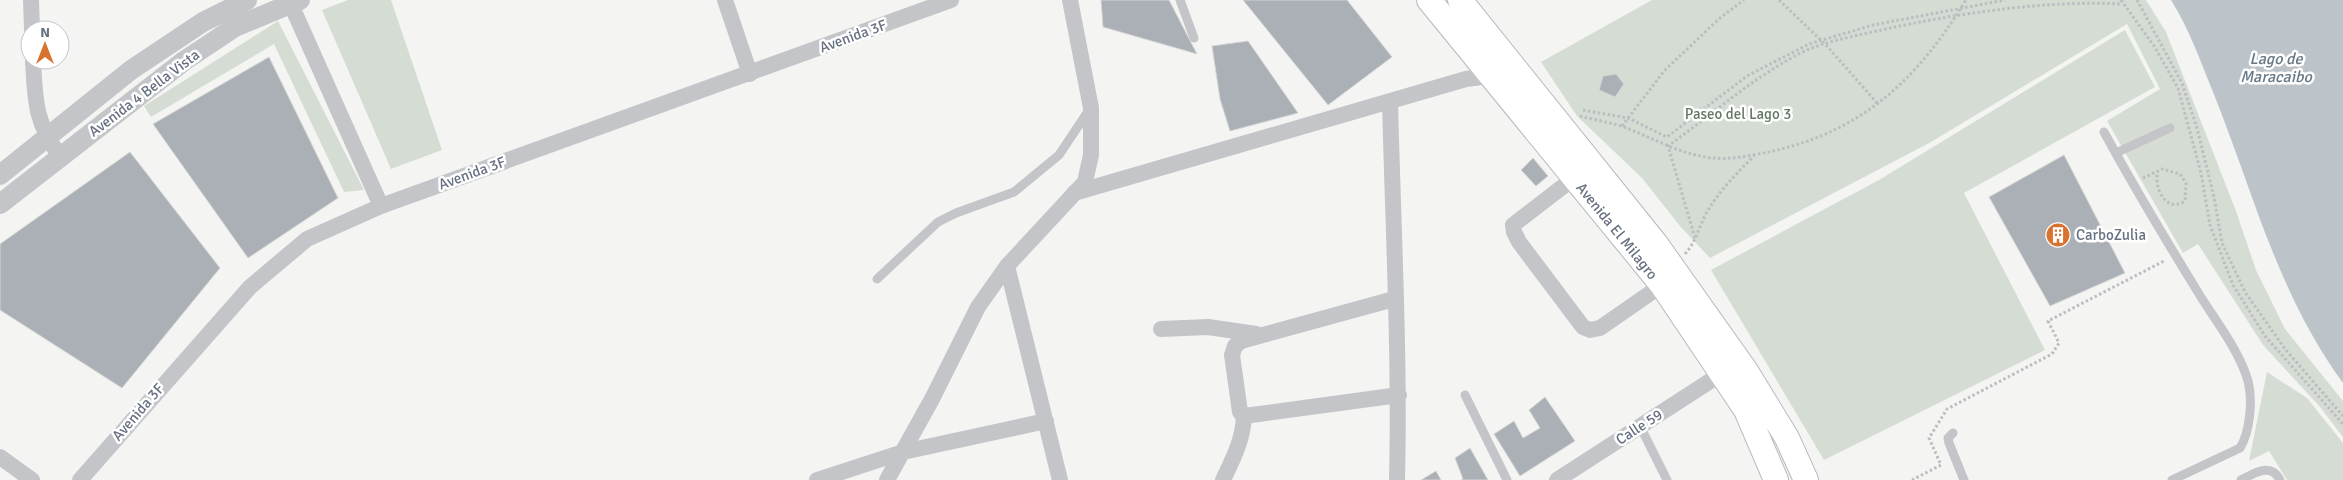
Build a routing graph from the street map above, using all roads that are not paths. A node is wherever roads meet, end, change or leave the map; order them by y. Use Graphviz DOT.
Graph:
graph roads {
  1 [pos="31,0"];
  2 [pos="246,0"];
  3 [pos="725,0"];
  4 [pos="951,0"];
  5 [pos="1070,0"];
  6 [pos="1180,0"];
  7 [pos="1429,0"];
  8 [pos="1460,0"];
  9 [pos="293,1"];
  10 [pos="32,20"];
  11 [pos="1194,38"];
  12 [pos="34,70"];
  13 [pos="750,74"];
  14 [pos="1489,76"];
  15 [pos="1390,101"];
  16 [pos="1091,108"];
  17 [pos="2170,128"];
  18 [pos="2104,132"];
  19 [pos="47,139"];
  20 [pos="2116,153"];
  21 [pos="61,156"];
  22 [pos="0,175"];
  23 [pos="1574,178"];
  24 [pos="1074,193"];
  25 [pos="0,204"];
  26 [pos="380,206"];
  27 [pos="1008,266"];
  28 [pos="877,279"];
  29 [pos="1662,285"];
  30 [pos="1394,299"];
  31 [pos="1161,329"];
  32 [pos="1263,334"];
  33 [pos="1721,374"];
  34 [pos="1399,395"];
  35 [pos="1466,395"];
  36 [pos="1244,416"];
  37 [pos="1046,421"];
  38 [pos="1640,426"];
  39 [pos="1953,433"];
  40 [pos="903,452"];
  41 [pos="0,457"];
  42 [pos="32,480"];
  43 [pos="80,480"];
  44 [pos="817,480"];
  45 [pos="887,480"];
  46 [pos="1060,480"];
  47 [pos="1222,480"];
  48 [pos="1396,480"];
  49 [pos="1507,480"];
  50 [pos="1557,480"];
  51 [pos="1668,480"];
  52 [pos="1776,480"];
  53 [pos="1806,480"];
  54 [pos="1964,480"];
  55 [pos="2172,480"];
  56 [pos="2241,480"];
  57 [pos="2280,480"];
  1 -- 10 [label="street"];
  2 -- 19 [label="street, Avenida 4 Bella Vista"];
  3 -- 13 [label="street"];
  4 -- 13 [label="street, Avenida 3F"];
  5 -- 16 [label="street"];
  6 -- 11 [label="lane"];
  7 -- 14 [label="main road, Avenida El Milagro"];
  8 -- 53 [label="main road, Avenida El Milagro"];
  9 -- 21 [label="street, Avenida 4 Bella Vista"];
  9 -- 26 [label="street"];
  12 -- 19 [label="street"];
  13 -- 26 [label="street, Avenida 3F"];
  14 -- 15 [label="street"];
  14 -- 23 [label="main road, Avenida El Milagro"];
  15 -- 24 [label="street"];
  15 -- 30 [label="street"];
  16 -- 24 [label="street"];
  16 -- 28 [label="lane"];
  17 -- 20 [label="lane"];
  18 -- 20 [label="lane"];
  19 -- 21 [label="street"];
  19 -- 22 [label="street, Avenida 4 Bella Vista"];
  20 -- 55 [label="lane"];
  21 -- 25 [label="street, Avenida 4 Bella Vista"];
  23 -- 29 [label="main road, Avenida El Milagro"];
  23 -- 29 [label="street"];
  24 -- 27 [label="street"];
  26 -- 43 [label="street, Avenida 3F"];
  27 -- 37 [label="street"];
  27 -- 40 [label="street"];
  29 -- 33 [label="main road, Avenida El Milagro"];
  30 -- 32 [label="street"];
  30 -- 34 [label="street"];
  31 -- 32 [label="street"];
  32 -- 36 [label="street"];
  33 -- 38 [label="street, Calle 59"];
  33 -- 52 [label="main road, Avenida El Milagro"];
  34 -- 36 [label="street"];
  34 -- 48 [label="street"];
  35 -- 49 [label="lane"];
  36 -- 47 [label="street"];
  37 -- 40 [label="street"];
  37 -- 46 [label="street"];
  38 -- 50 [label="street, Calle 59"];
  38 -- 51 [label="lane"];
  39 -- 54 [label="lane"];
  40 -- 44 [label="street"];
  40 -- 45 [label="street"];
  41 -- 42 [label="street"];
  56 -- 57 [label="lane"];
}
